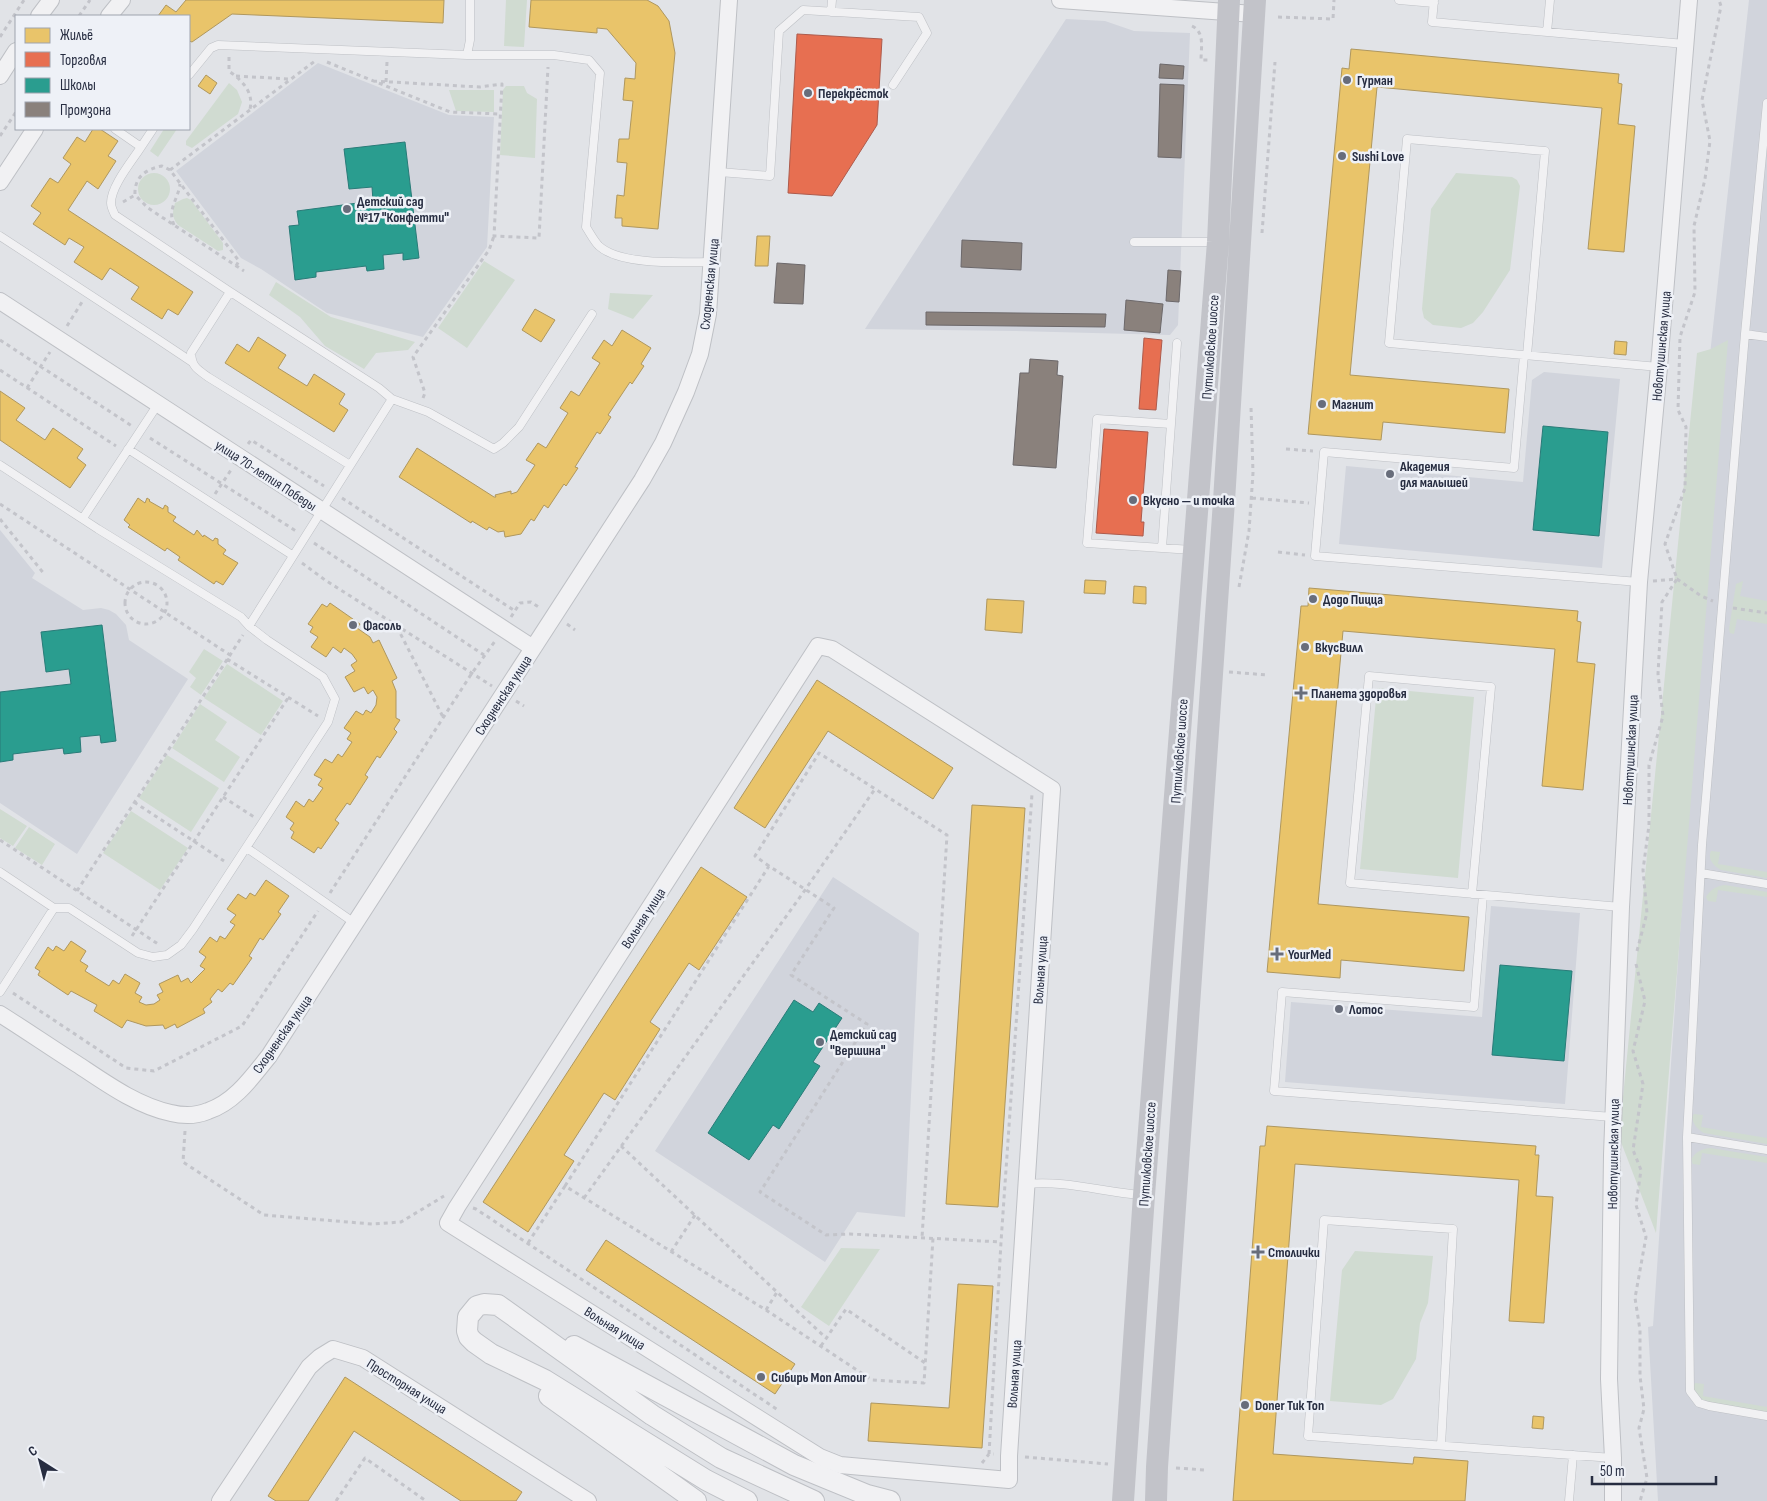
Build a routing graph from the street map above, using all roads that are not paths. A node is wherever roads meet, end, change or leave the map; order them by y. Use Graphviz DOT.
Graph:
graph roads {
  1 [pos="51,0"];
  2 [pos="122,0"];
  3 [pos="470,0"];
  4 [pos="729,0"];
  5 [pos="832,0"];
  6 [pos="1060,0"];
  7 [pos="1399,0"];
  8 [pos="1550,0"];
  9 [pos="1689,0"];
  10 [pos="1434,1"];
  11 [pos="1229,6"];
  12 [pos="1254,7"];
  13 [pos="831,12"];
  14 [pos="40,15"];
  15 [pos="110,15"];
  16 [pos="1547,32"];
  17 [pos="1685,44"];
  18 [pos="15,53"];
  19 [pos="467,55"];
  20 [pos="190,75"];
  21 [pos="0,76"];
  22 [pos="893,85"];
  23 [pos="1767,104"];
  24 [pos="34,130"];
  25 [pos="116,130"];
  26 [pos="152,130"];
  27 [pos="141,147"];
  28 [pos="719,172"];
  29 [pos="0,182"];
  30 [pos="0,236"];
  31 [pos="1134,242"];
  32 [pos="1218,242"];
  33 [pos="712,262"];
  34 [pos="230,292"];
  35 [pos="0,301"];
  36 [pos="592,314"];
  37 [pos="1745,334"];
  38 [pos="1767,337"];
  39 [pos="1177,344"];
  40 [pos="1525,355"];
  41 [pos="192,362"];
  42 [pos="1659,366"];
  43 [pos="392,399"];
  44 [pos="158,404"];
  45 [pos="1171,424"];
  46 [pos="127,450"];
  47 [pos="350,464"];
  48 [pos="0,465"];
  49 [pos="321,510"];
  50 [pos="83,518"];
  51 [pos="1162,548"];
  52 [pos="1194,551"];
  53 [pos="292,555"];
  54 [pos="1639,582"];
  55 [pos="249,626"];
  56 [pos="534,648"];
  57 [pos="247,848"];
  58 [pos="0,872"];
  59 [pos="1701,873"];
  60 [pos="1767,884"];
  61 [pos="1472,894"];
  62 [pos="1483,895"];
  63 [pos="1620,907"];
  64 [pos="54,908"];
  65 [pos="356,924"];
  66 [pos="2,989"];
  67 [pos="0,1014"];
  68 [pos="1613,1117"];
  69 [pos="1687,1137"];
  70 [pos="1767,1150"];
  71 [pos="1026,1184"];
  72 [pos="1144,1195"];
  73 [pos="505,1309"];
  74 [pos="491,1354"];
  75 [pos="1767,1416"];
  76 [pos="1441,1445"];
  77 [pos="1573,1455"];
  78 [pos="1613,1458"];
  79 [pos="1122,1497"];
  80 [pos="220,1501"];
  81 [pos="588,1501"];
  82 [pos="696,1501"];
  83 [pos="747,1501"];
  84 [pos="814,1501"];
  85 [pos="890,1501"];
  86 [pos="1156,1501"];
  87 [pos="1570,1501"];
  88 [pos="1613,1501"];
  1 -- 14 [label="street"];
  2 -- 15 [label="street"];
  3 -- 19 [label="lane"];
  4 -- 28 [label="street, Сходненская улица"];
  5 -- 13 [label="lane"];
  6 -- 11 [label="street"];
  7 -- 10 [label="lane"];
  8 -- 16 [label="lane"];
  9 -- 17 [label="street, Новотушинская улица"];
  10 -- 16 [label="lane"];
  11 -- 12 [label="street"];
  11 -- 32 [label="main road, Путилковское шоссе"];
  12 -- 86 [label="main road, Путилковское шоссе"];
  13 -- 22 [label="lane"];
  13 -- 28 [label="lane"];
  16 -- 17 [label="lane"];
  17 -- 42 [label="street, Новотушинская улица"];
  18 -- 21 [label="street"];
  19 -- 20 [label="lane"];
  19 -- 33 [label="lane"];
  23 -- 37 [label="lane"];
  24 -- 29 [label="street"];
  25 -- 27 [label="lane"];
  26 -- 27 [label="lane"];
  27 -- 34 [label="lane"];
  28 -- 33 [label="street, Сходненская улица"];
  30 -- 41 [label="lane"];
  31 -- 32 [label="lane"];
  32 -- 52 [label="main road, Путилковское шоссе"];
  33 -- 56 [label="street, Сходненская улица"];
  34 -- 41 [label="lane"];
  34 -- 43 [label="lane"];
  35 -- 44 [label="street, улица 70-летия Победы"];
  36 -- 43 [label="lane"];
  37 -- 38 [label="lane"];
  37 -- 59 [label="lane"];
  39 -- 45 [label="lane"];
  40 -- 40 [label="lane"];
  40 -- 42 [label="lane"];
  40 -- 54 [label="lane"];
  41 -- 47 [label="lane"];
  42 -- 54 [label="street, Новотушинская улица"];
  43 -- 47 [label="lane"];
  44 -- 46 [label="lane"];
  44 -- 49 [label="street, улица 70-летия Победы"];
  45 -- 51 [label="lane"];
  45 -- 51 [label="lane"];
  46 -- 50 [label="lane"];
  46 -- 53 [label="lane"];
  47 -- 49 [label="lane"];
  48 -- 50 [label="lane"];
  49 -- 53 [label="lane"];
  49 -- 56 [label="street, улица 70-летия Победы"];
  50 -- 55 [label="lane"];
  51 -- 52 [label="lane"];
  52 -- 72 [label="main road, Путилковское шоссе"];
  53 -- 55 [label="lane"];
  54 -- 63 [label="street, Новотушинская улица"];
  55 -- 57 [label="lane"];
  56 -- 65 [label="street, Сходненская улица"];
  57 -- 64 [label="lane"];
  57 -- 65 [label="lane"];
  58 -- 64 [label="lane"];
  59 -- 60 [label="lane"];
  59 -- 69 [label="lane"];
  61 -- 61 [label="lane"];
  61 -- 62 [label="lane"];
  62 -- 63 [label="lane"];
  62 -- 68 [label="lane"];
  63 -- 68 [label="street, Новотушинская улица"];
  64 -- 66 [label="lane"];
  65 -- 67 [label="street, Сходненская улица"];
  68 -- 78 [label="street, Новотушинская улица"];
  69 -- 70 [label="lane"];
  69 -- 75 [label="lane"];
  71 -- 71 [label="street, Вольная улица"];
  71 -- 72 [label="lane"];
  72 -- 79 [label="main road, Путилковское шоссе"];
  73 -- 74 [label="street"];
  73 -- 84 [label="street"];
  73 -- 85 [label="street"];
  74 -- 82 [label="street"];
  74 -- 83 [label="street"];
  76 -- 76 [label="lane"];
  76 -- 77 [label="lane"];
  77 -- 78 [label="lane"];
  77 -- 87 [label="lane"];
  78 -- 88 [label="street, Новотушинская улица"];
  80 -- 81 [label="street, Просторная улица"];
}
